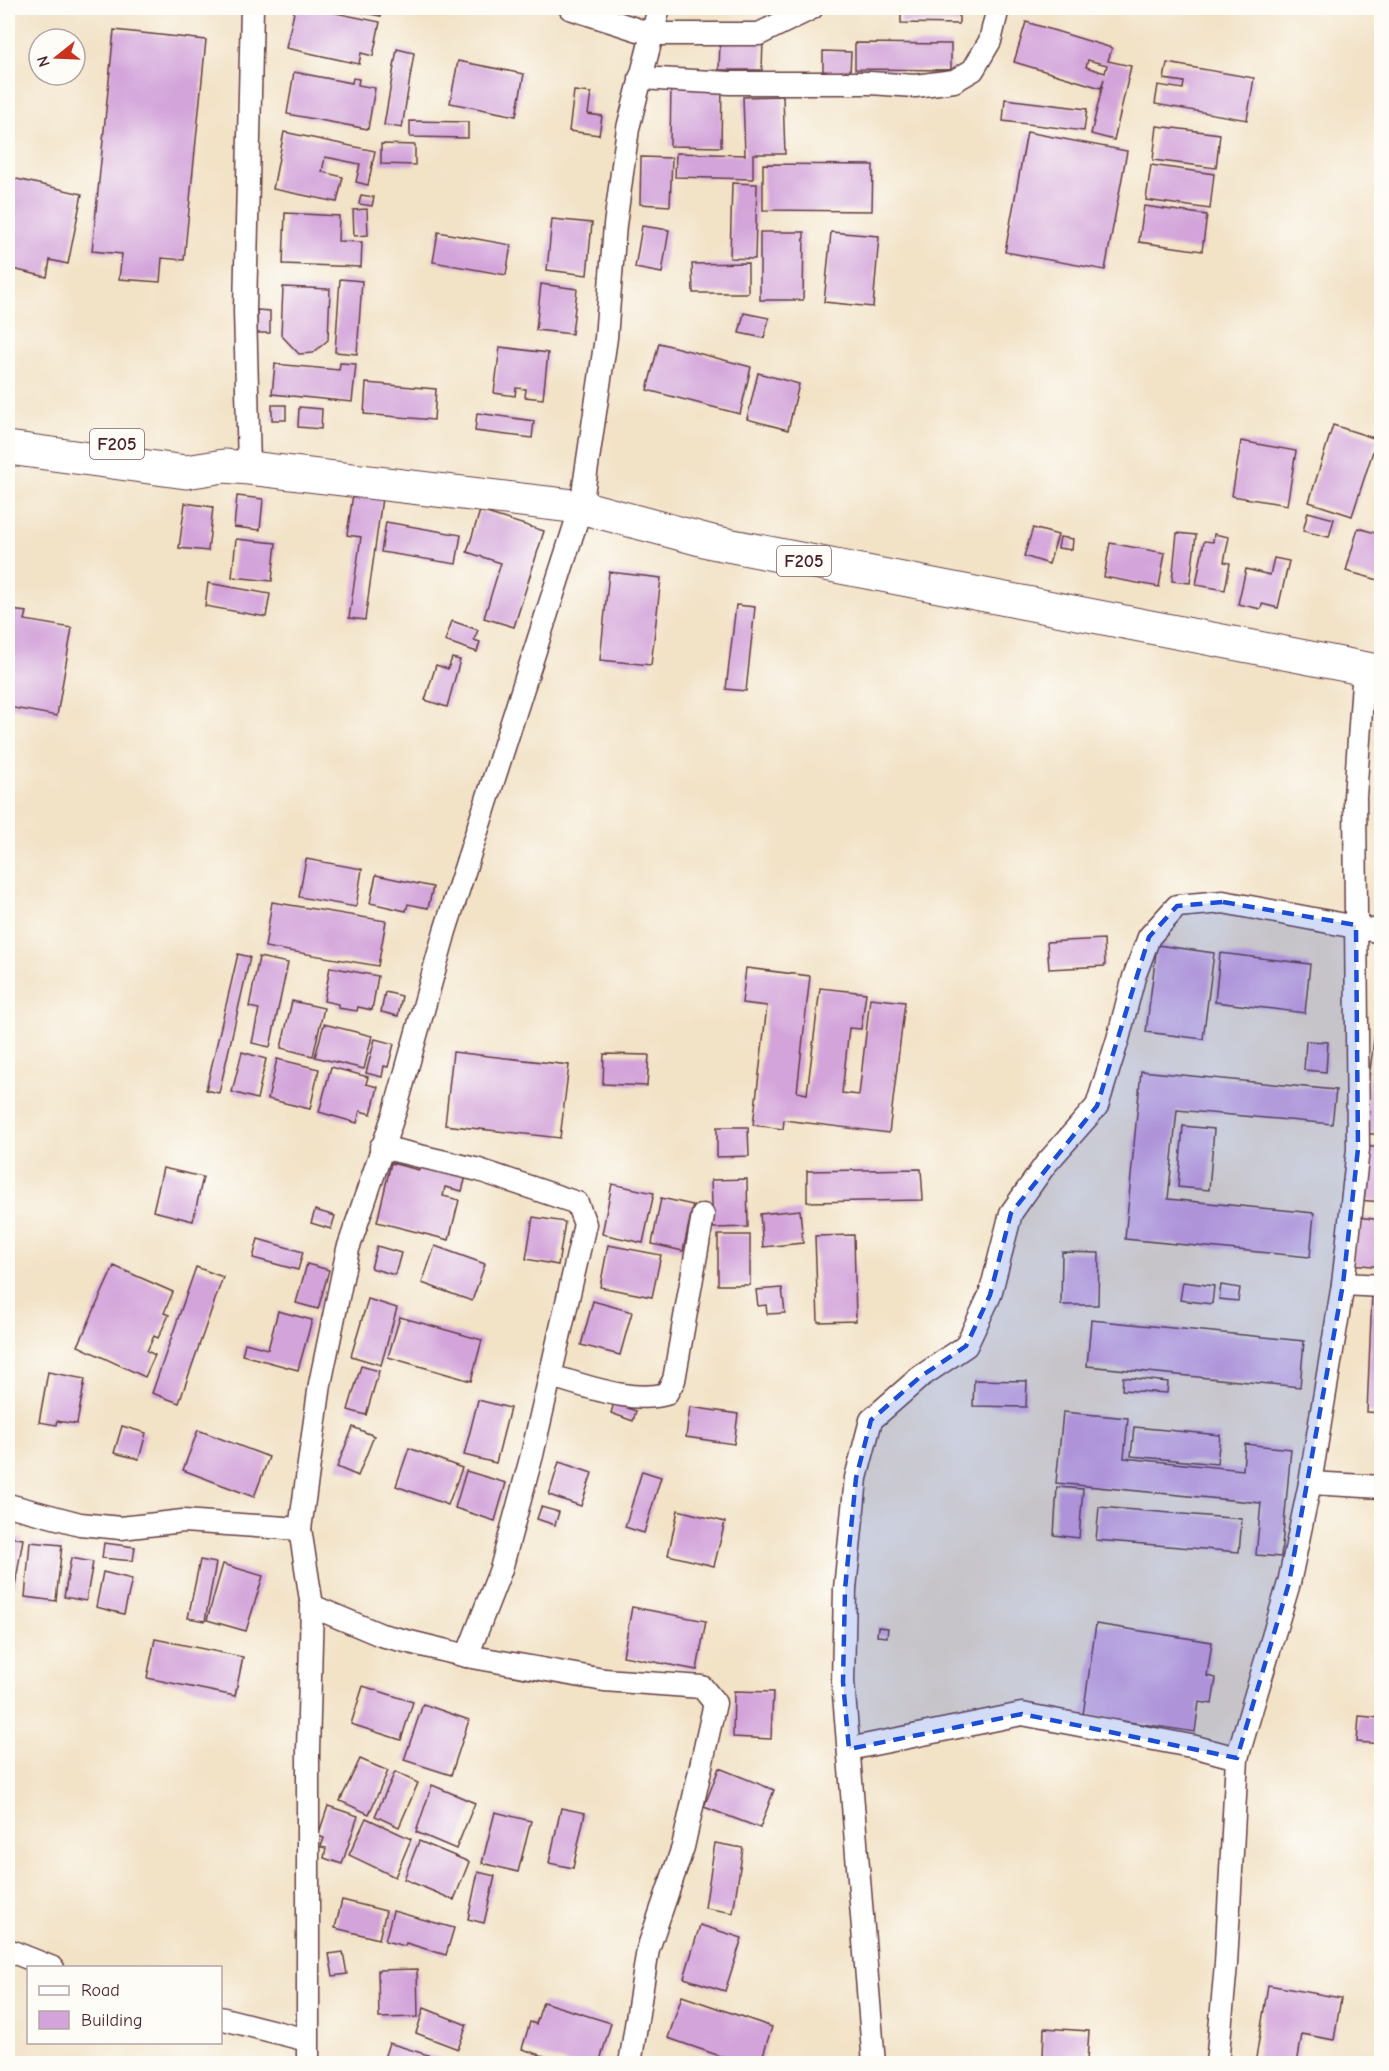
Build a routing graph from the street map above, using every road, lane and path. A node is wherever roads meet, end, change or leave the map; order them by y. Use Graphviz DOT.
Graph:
graph roads {
  1 [pos="252,8"];
  2 [pos="570,8"];
  3 [pos="659,8"];
  4 [pos="812,8"];
  5 [pos="998,8"];
  6 [pos="651,34"];
  7 [pos="640,78"];
  8 [pos="8,430"];
  9 [pos="8,448"];
  10 [pos="237,467"];
  11 [pos="581,507"];
  12 [pos="1372,670"];
  13 [pos="1356,926"];
  14 [pos="1382,932"];
  15 [pos="381,1147"];
  16 [pos="703,1215"];
  17 [pos="1343,1284"];
  18 [pos="1382,1286"];
  19 [pos="550,1376"];
  20 [pos="1310,1483"];
  21 [pos="1382,1487"];
  22 [pos="8,1504"];
  23 [pos="300,1529"];
  24 [pos="312,1606"];
  25 [pos="468,1656"];
  26 [pos="849,1749"];
  27 [pos="1237,1758"];
  28 [pos="8,1950"];
  29 [pos="48,1966"];
  30 [pos="222,2019"];
  31 [pos="307,2040"];
  32 [pos="308,2064"];
  33 [pos="630,2064"];
  34 [pos="874,2064"];
  35 [pos="1217,2064"];
  1 -- 10 [label="street"];
  2 -- 6 [label="street"];
  3 -- 6 [label="street"];
  4 -- 6 [label="street"];
  5 -- 7 [label="street"];
  6 -- 7 [label="street"];
  7 -- 11 [label="street"];
  8 -- 10 [label="main road, F205"];
  9 -- 10 [label="main road, F205"];
  10 -- 11 [label="main road, F205"];
  11 -- 12 [label="main road, F205"];
  11 -- 15 [label="street"];
  12 -- 13 [label="street"];
  13 -- 14 [label="street"];
  13 -- 17 [label="street"];
  13 -- 26 [label="street"];
  15 -- 19 [label="street"];
  15 -- 23 [label="street"];
  16 -- 19 [label="street"];
  17 -- 18 [label="street"];
  17 -- 20 [label="street"];
  19 -- 25 [label="street"];
  20 -- 21 [label="street"];
  20 -- 27 [label="street"];
  22 -- 23 [label="street"];
  23 -- 24 [label="street"];
  24 -- 25 [label="street"];
  24 -- 31 [label="street"];
  25 -- 33 [label="street"];
  26 -- 27 [label="street"];
  26 -- 34 [label="street"];
  27 -- 35 [label="street"];
  28 -- 29 [label="street"];
  30 -- 31 [label="street"];
  31 -- 32 [label="street"];
}
